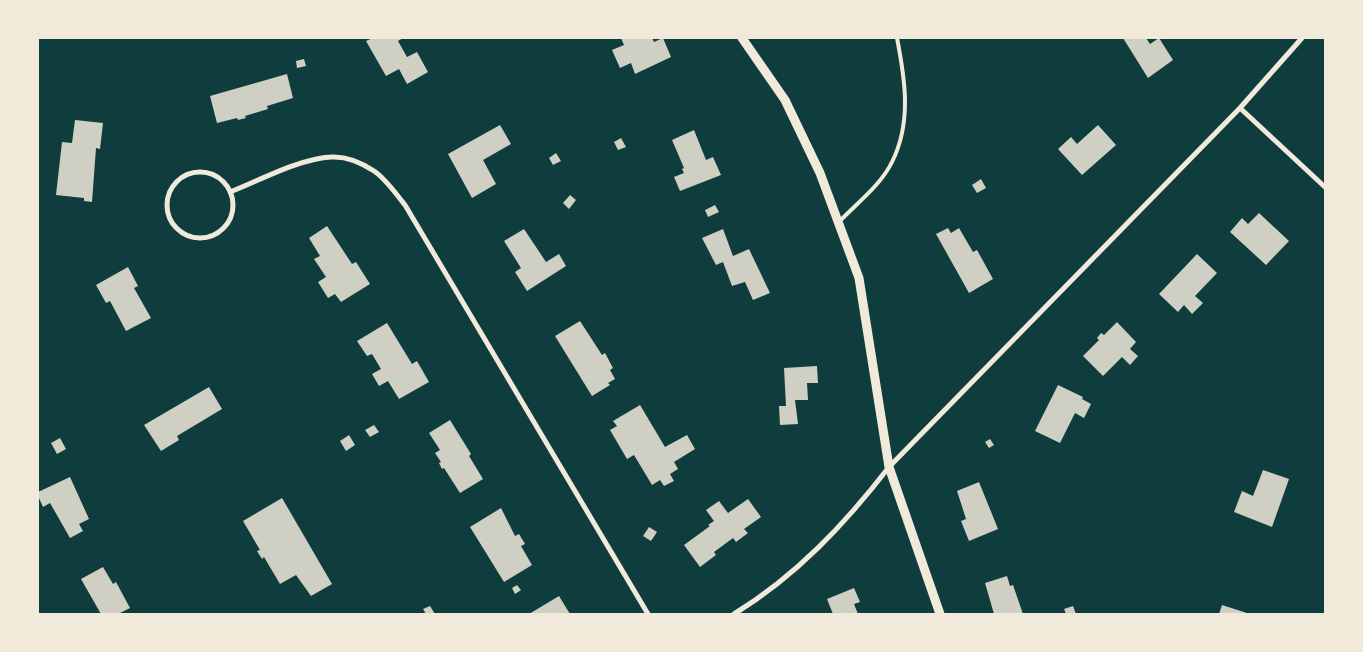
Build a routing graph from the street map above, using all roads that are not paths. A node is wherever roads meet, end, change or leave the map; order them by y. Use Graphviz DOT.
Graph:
graph roads {
  1 [pos="742,38"];
  2 [pos="897,38"];
  3 [pos="1302,38"];
  4 [pos="1240,108"];
  5 [pos="1326,188"];
  6 [pos="230,192"];
  7 [pos="839,222"];
  8 [pos="889,467"];
  9 [pos="648,614"];
  10 [pos="734,614"];
  11 [pos="940,614"];
  1 -- 7 [label="street"];
  2 -- 7 [label="lane"];
  3 -- 4 [label="street"];
  4 -- 5 [label="street"];
  4 -- 8 [label="street"];
  6 -- 6 [label="street"];
  6 -- 9 [label="street"];
  7 -- 8 [label="street"];
  8 -- 10 [label="street"];
  8 -- 11 [label="street"];
}
